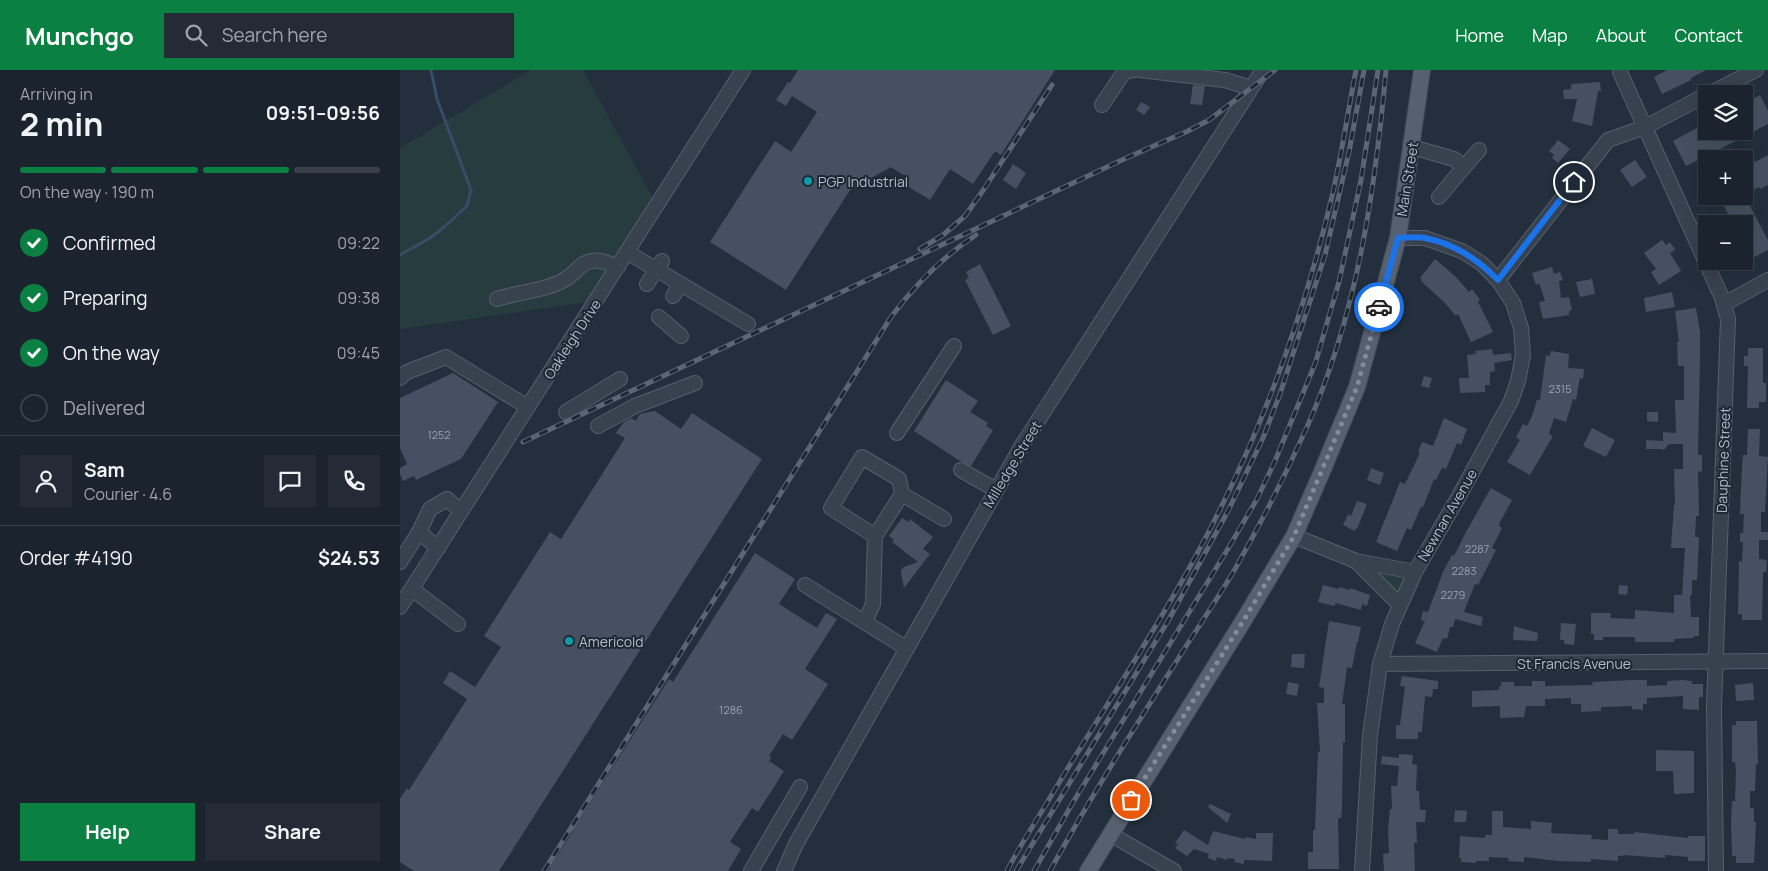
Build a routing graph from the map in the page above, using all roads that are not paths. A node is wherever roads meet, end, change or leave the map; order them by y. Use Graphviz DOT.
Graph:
graph roads {
  1 [pos="743,70"];
  2 [pos="1134,70"];
  3 [pos="1140,70"];
  4 [pos="1422,70"];
  5 [pos="1756,70"];
  6 [pos="1620,72"];
  7 [pos="1256,77"];
  8 [pos="1726,85"];
  9 [pos="1698,99"];
  10 [pos="1102,105"];
  11 [pos="1645,127"];
  12 [pos="1412,146"];
  13 [pos="1479,150"];
  14 [pos="1464,167"];
  15 [pos="1439,197"];
  16 [pos="1398,238"];
  17 [pos="627,252"];
  18 [pos="659,266"];
  19 [pos="618,267"];
  20 [pos="677,278"];
  21 [pos="1498,280"];
  22 [pos="1768,280"];
  23 [pos="647,284"];
  24 [pos="673,296"];
  25 [pos="497,299"];
  26 [pos="1724,304"];
  27 [pos="659,317"];
  28 [pos="748,324"];
  29 [pos="681,336"];
  30 [pos="954,346"];
  31 [pos="400,378"];
  32 [pos="620,379"];
  33 [pos="694,383"];
  34 [pos="528,406"];
  35 [pos="566,412"];
  36 [pos="598,426"];
  37 [pos="897,433"];
  38 [pos="961,470"];
  39 [pos="996,490"];
  40 [pos="902,494"];
  41 [pos="461,512"];
  42 [pos="944,519"];
  43 [pos="418,532"];
  44 [pos="875,536"];
  45 [pos="1294,536"];
  46 [pos="438,548"];
  47 [pos="1356,561"];
  48 [pos="400,562"];
  49 [pos="1415,572"];
  50 [pos="805,585"];
  51 [pos="412,589"];
  52 [pos="1400,605"];
  53 [pos="400,607"];
  54 [pos="865,622"];
  55 [pos="458,624"];
  56 [pos="906,648"];
  57 [pos="1768,661"];
  58 [pos="1716,662"];
  59 [pos="1380,664"];
  60 [pos="800,787"];
  61 [pos="1110,834"];
  62 [pos="751,871"];
  63 [pos="784,871"];
  64 [pos="1088,871"];
  65 [pos="1174,871"];
  66 [pos="1362,871"];
  67 [pos="1716,871"];
  1 -- 17 [label="street, Oakleigh Drive"];
  2 -- 10 [label="street"];
  3 -- 7 [label="street"];
  4 -- 12 [label="main road, Main Street"];
  5 -- 8 [label="street"];
  6 -- 11 [label="street, Dauphine Street"];
  7 -- 39 [label="street, Milledge Street"];
  9 -- 11 [label="street"];
  11 -- 21 [label="street"];
  11 -- 26 [label="street, Dauphine Street"];
  12 -- 14 [label="street"];
  12 -- 16 [label="main road, Main Street"];
  13 -- 14 [label="street"];
  14 -- 15 [label="street"];
  16 -- 21 [label="street, Newnan Avenue"];
  16 -- 45 [label="main road, Main Street"];
  17 -- 18 [label="street"];
  17 -- 19 [label="street, Oakleigh Drive"];
  18 -- 20 [label="street"];
  18 -- 23 [label="street"];
  19 -- 25 [label="street"];
  19 -- 34 [label="street, Oakleigh Drive"];
  20 -- 24 [label="street"];
  20 -- 28 [label="street"];
  21 -- 49 [label="street, Newnan Avenue"];
  22 -- 26 [label="street"];
  26 -- 58 [label="street, Dauphine Street"];
  27 -- 29 [label="street"];
  30 -- 37 [label="street"];
  31 -- 34 [label="street"];
  32 -- 35 [label="street"];
  33 -- 36 [label="street"];
  34 -- 41 [label="street, Oakleigh Drive"];
  38 -- 39 [label="street"];
  39 -- 56 [label="street, Milledge Street"];
  40 -- 42 [label="street"];
  40 -- 44 [label="street"];
  40 -- 44 [label="street"];
  41 -- 43 [label="street"];
  41 -- 46 [label="street, Oakleigh Drive"];
  43 -- 46 [label="street"];
  43 -- 48 [label="street"];
  44 -- 54 [label="street"];
  45 -- 47 [label="street"];
  45 -- 61 [label="main road, Main Street"];
  46 -- 51 [label="street, Oakleigh Drive"];
  47 -- 49 [label="street"];
  47 -- 52 [label="street"];
  49 -- 52 [label="street, Newnan Avenue"];
  50 -- 54 [label="street"];
  51 -- 53 [label="street, Oakleigh Drive"];
  51 -- 55 [label="street"];
  52 -- 59 [label="street, Newnan Avenue"];
  54 -- 56 [label="street"];
  56 -- 63 [label="street, Milledge Street"];
  57 -- 58 [label="street, St Francis Avenue"];
  58 -- 59 [label="street, St Francis Avenue"];
  58 -- 67 [label="street, Dauphine Street"];
  59 -- 66 [label="street, Newnan Avenue"];
  60 -- 62 [label="street"];
  61 -- 64 [label="main road, Main Street"];
  61 -- 65 [label="street"];
}
